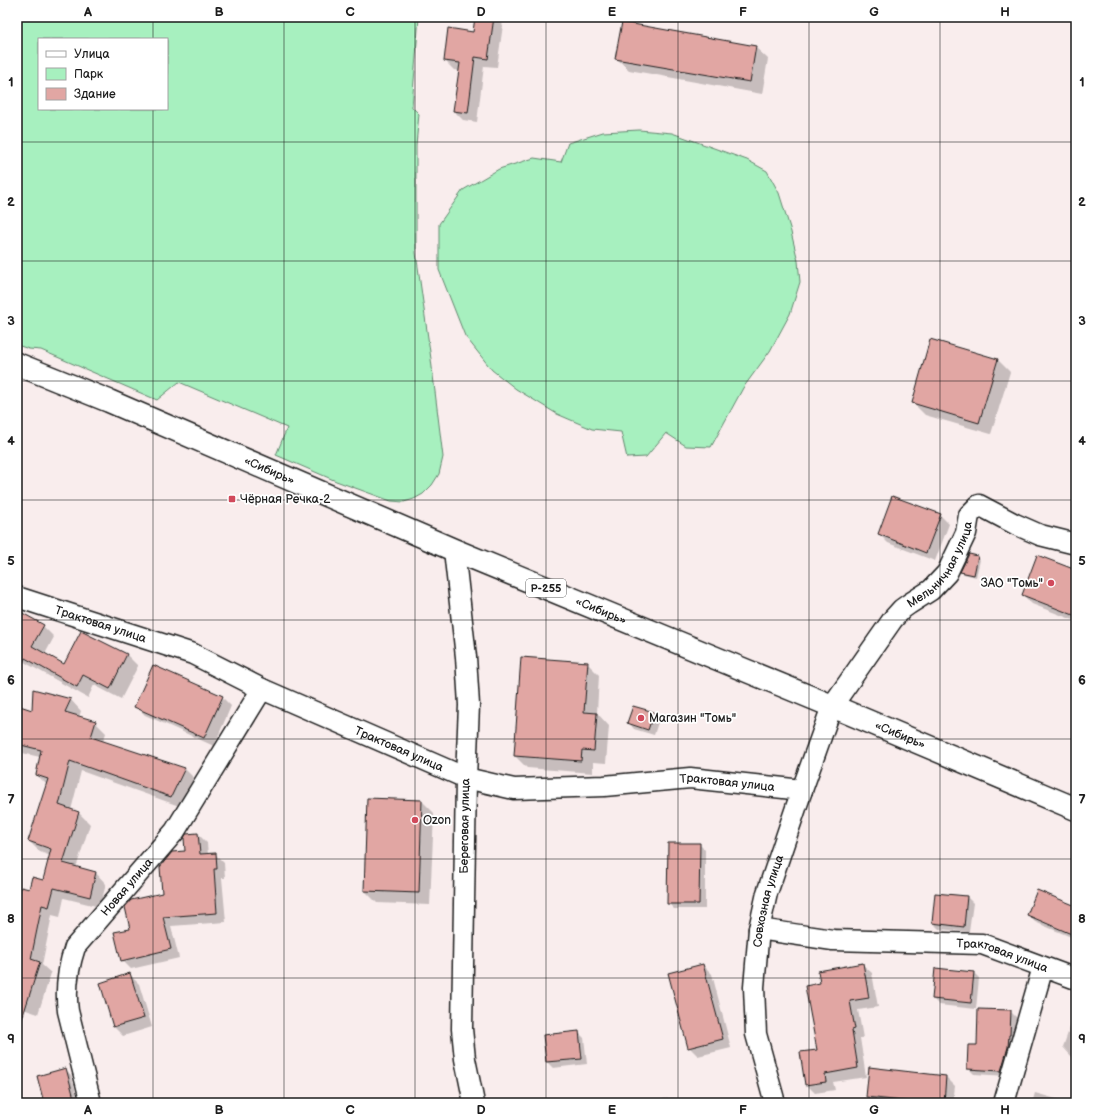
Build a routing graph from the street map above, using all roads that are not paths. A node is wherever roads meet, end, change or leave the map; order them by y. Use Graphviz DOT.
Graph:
graph roads {
  1 [pos="17,364"];
  2 [pos="1076,544"];
  3 [pos="454,550"];
  4 [pos="17,597"];
  5 [pos="262,689"];
  6 [pos="832,706"];
  7 [pos="466,778"];
  8 [pos="802,790"];
  9 [pos="1076,809"];
  10 [pos="758,929"];
  11 [pos="1043,966"];
  12 [pos="1076,979"];
  13 [pos="91,1103"];
  14 [pos="474,1103"];
  15 [pos="775,1103"];
  16 [pos="1004,1103"];
  1 -- 3 [label="highway, «Сибирь» / Р-255"];
  2 -- 6 [label="street, Мельничная улица"];
  3 -- 6 [label="highway, «Сибирь» / Р-255"];
  3 -- 7 [label="street, Береговая улица"];
  4 -- 5 [label="street, Трактовая улица"];
  5 -- 7 [label="street, Трактовая улица"];
  5 -- 13 [label="street, Новая улица"];
  6 -- 8 [label="street, Совхозная улица"];
  6 -- 9 [label="highway, «Сибирь» / Р-255"];
  7 -- 8 [label="street, Трактовая улица"];
  7 -- 14 [label="street, Береговая улица"];
  8 -- 10 [label="street, Совхозная улица"];
  10 -- 11 [label="street, Трактовая улица"];
  10 -- 15 [label="street, Совхозная улица"];
  11 -- 12 [label="street, Трактовая улица"];
  11 -- 16 [label="street"];
}
